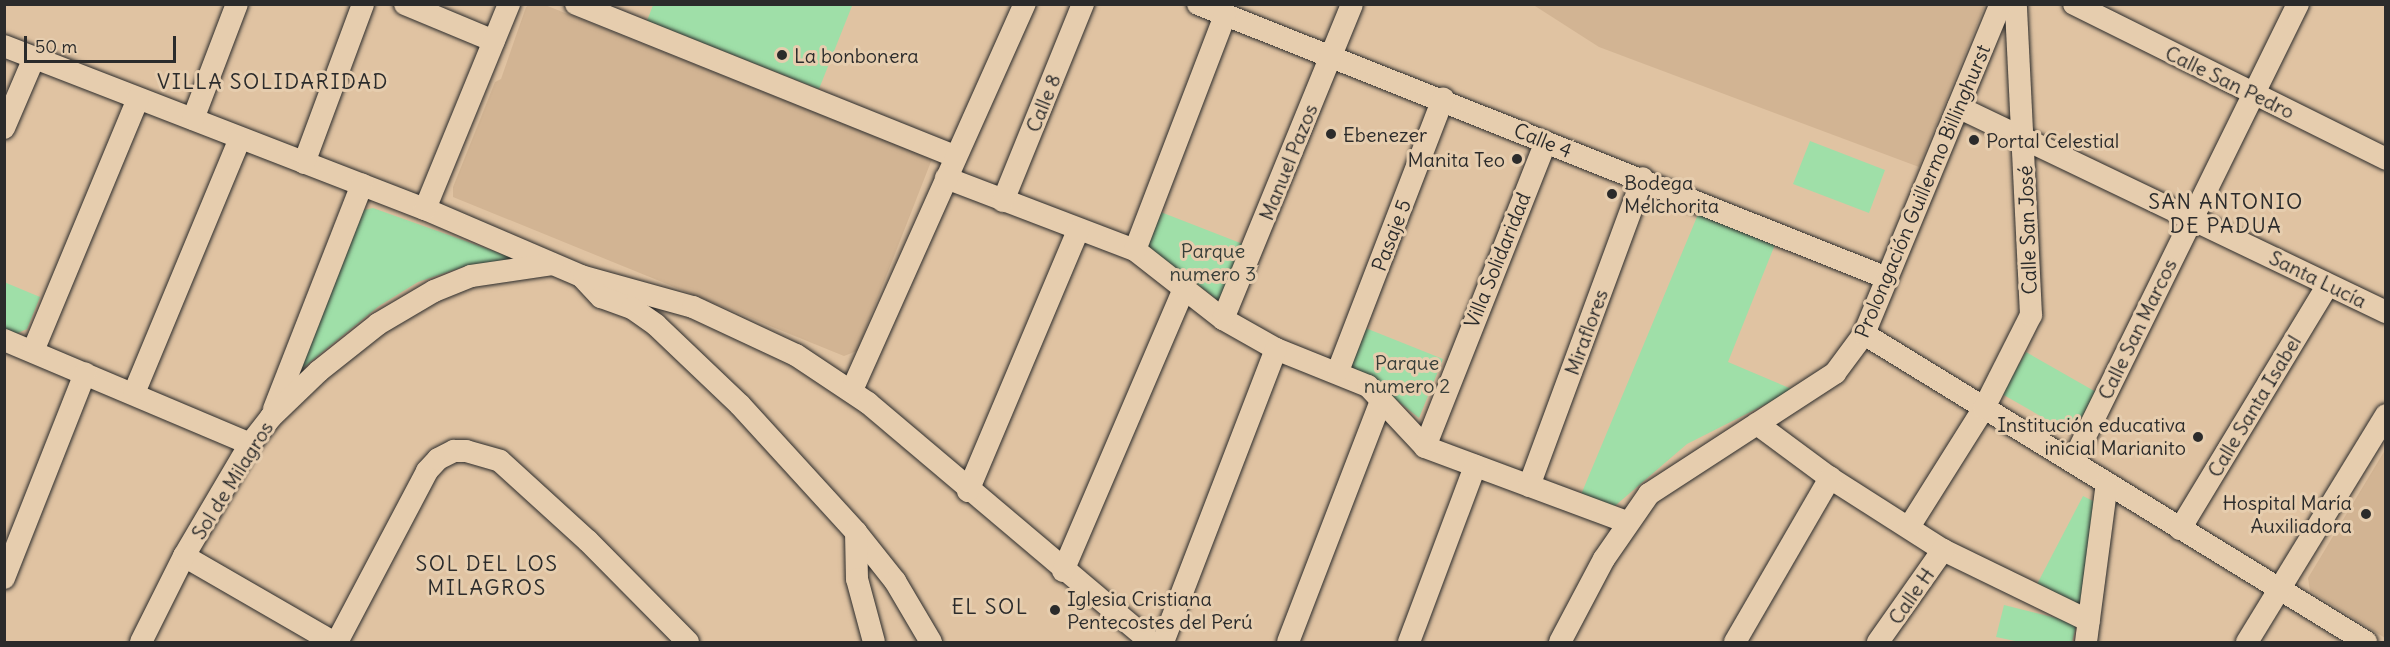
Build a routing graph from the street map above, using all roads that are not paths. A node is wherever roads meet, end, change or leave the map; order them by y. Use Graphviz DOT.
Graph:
graph roads {
  1 [pos="237,4"];
  2 [pos="363,4"];
  3 [pos="405,4"];
  4 [pos="509,4"];
  5 [pos="576,4"];
  6 [pos="1025,4"];
  7 [pos="1083,4"];
  8 [pos="1198,4"];
  9 [pos="1352,4"];
  10 [pos="2001,4"];
  11 [pos="2016,4"];
  12 [pos="2074,4"];
  13 [pos="2298,4"];
  14 [pos="1225,15"];
  15 [pos="494,41"];
  16 [pos="4,46"];
  17 [pos="1332,56"];
  18 [pos="34,58"];
  19 [pos="2254,94"];
  20 [pos="138,99"];
  21 [pos="1443,99"];
  22 [pos="1958,107"];
  23 [pos="193,119"];
  24 [pos="4,128"];
  25 [pos="240,138"];
  26 [pos="2023,139"];
  27 [pos="1546,142"];
  28 [pos="955,156"];
  29 [pos="2385,159"];
  30 [pos="304,162"];
  31 [pos="946,178"];
  32 [pos="1643,178"];
  33 [pos="362,185"];
  34 [pos="1003,201"];
  35 [pos="425,209"];
  36 [pos="2193,218"];
  37 [pos="1078,230"];
  38 [pos="1135,250"];
  39 [pos="552,264"];
  40 [pos="581,276"];
  41 [pos="1887,278"];
  42 [pos="2328,285"];
  43 [pos="1184,289"];
  44 [pos="2385,312"];
  45 [pos="1223,320"];
  46 [pos="1864,334"];
  47 [pos="4,340"];
  48 [pos="1276,349"];
  49 [pos="33,351"];
  50 [pos="1338,371"];
  51 [pos="85,373"];
  52 [pos="852,390"];
  53 [pos="134,393"];
  54 [pos="1381,401"];
  55 [pos="1984,408"];
  56 [pos="2385,415"];
  57 [pos="271,417"];
  58 [pos="1757,424"];
  59 [pos="250,444"];
  60 [pos="1425,447"];
  61 [pos="2073,461"];
  62 [pos="1475,466"];
  63 [pos="1830,478"];
  64 [pos="2107,483"];
  65 [pos="1529,486"];
  66 [pos="968,491"];
  67 [pos="1627,522"];
  68 [pos="1909,527"];
  69 [pos="2180,529"];
  70 [pos="856,532"];
  71 [pos="1943,550"];
  72 [pos="184,556"];
  73 [pos="1063,571"];
  74 [pos="4,578"];
  75 [pos="2279,589"];
  76 [pos="2087,632"];
  77 [pos="141,642"];
  78 [pos="335,642"];
  79 [pos="688,642"];
  80 [pos="874,642"];
  81 [pos="931,642"];
  82 [pos="1150,642"];
  83 [pos="1163,642"];
  84 [pos="1288,642"];
  85 [pos="1408,642"];
  86 [pos="1560,642"];
  87 [pos="1735,642"];
  88 [pos="1878,642"];
  89 [pos="2247,642"];
  90 [pos="2366,642"];
  1 -- 23 [label="street"];
  2 -- 30 [label="street"];
  3 -- 15 [label="street"];
  4 -- 15 [label="street"];
  5 -- 28 [label="street"];
  6 -- 28 [label="street"];
  7 -- 34 [label="street, Calle 8"];
  8 -- 14 [label="street, Calle 4"];
  9 -- 17 [label="street, Manuel Pazos"];
  10 -- 22 [label="street, Prolongación Guillermo Billinghurst"];
  11 -- 26 [label="street, Calle San José"];
  12 -- 19 [label="street, Calle San Pedro"];
  13 -- 19 [label="street, Calle San Marcos"];
  14 -- 17 [label="street, Calle 4"];
  14 -- 38 [label="street"];
  15 -- 35 [label="street"];
  16 -- 18 [label="street"];
  17 -- 21 [label="street, Calle 4"];
  17 -- 45 [label="street, Manuel Pazos"];
  18 -- 20 [label="street"];
  18 -- 24 [label="street"];
  19 -- 29 [label="street, Calle San Pedro"];
  19 -- 36 [label="street, Calle San Marcos"];
  20 -- 23 [label="street"];
  20 -- 49 [label="street"];
  21 -- 27 [label="street, Calle 4"];
  21 -- 50 [label="street, Pasaje 5"];
  22 -- 26 [label="street, Santa Lucía"];
  22 -- 41 [label="street, Prolongación Guillermo Billinghurst"];
  23 -- 25 [label="street"];
  25 -- 30 [label="street"];
  25 -- 53 [label="street"];
  26 -- 36 [label="street, Santa Lucía"];
  26 -- 55 [label="street, Calle San José"];
  27 -- 32 [label="street, Calle 4"];
  27 -- 60 [label="street, Villa Solidaridad"];
  28 -- 31 [label="street"];
  30 -- 33 [label="street"];
  31 -- 34 [label="street"];
  31 -- 52 [label="street"];
  32 -- 41 [label="street, Calle 4"];
  32 -- 65 [label="street, Miraflores"];
  33 -- 35 [label="street"];
  33 -- 57 [label="street"];
  34 -- 37 [label="street"];
  35 -- 39 [label="street"];
  36 -- 42 [label="street, Santa Lucía"];
  36 -- 61 [label="street, Calle San Marcos"];
  37 -- 38 [label="street"];
  37 -- 66 [label="street"];
  38 -- 43 [label="street"];
  39 -- 40 [label="street"];
  39 -- 57 [label="street, Sol de Milagros"];
  40 -- 52 [label="street"];
  40 -- 70 [label="street"];
  41 -- 46 [label="street, Prolongación Guillermo Billinghurst"];
  42 -- 44 [label="street, Santa Lucía"];
  42 -- 69 [label="street, Calle Santa Isabel"];
  43 -- 45 [label="street"];
  43 -- 73 [label="street"];
  45 -- 48 [label="street"];
  46 -- 55 [label="street"];
  46 -- 58 [label="street, Prolongación Guillermo Billinghurst"];
  47 -- 49 [label="street"];
  48 -- 50 [label="street"];
  48 -- 83 [label="street"];
  49 -- 51 [label="street"];
  50 -- 54 [label="street"];
  51 -- 53 [label="street"];
  51 -- 74 [label="street"];
  52 -- 66 [label="street"];
  53 -- 59 [label="street"];
  54 -- 60 [label="street"];
  54 -- 84 [label="street"];
  55 -- 61 [label="street"];
  55 -- 68 [label="street, Calle San José"];
  56 -- 75 [label="street"];
  57 -- 59 [label="street, Sol de Milagros"];
  58 -- 63 [label="street"];
  58 -- 67 [label="street, Prolongación Guillermo Billinghurst"];
  59 -- 72 [label="street, Sol de Milagros"];
  60 -- 62 [label="street"];
  61 -- 64 [label="street"];
  62 -- 65 [label="street"];
  62 -- 85 [label="street"];
  63 -- 68 [label="street"];
  63 -- 87 [label="street"];
  64 -- 69 [label="street"];
  64 -- 76 [label="street"];
  65 -- 67 [label="street"];
  66 -- 73 [label="street"];
  67 -- 86 [label="street, Prolongación Guillermo Billinghurst"];
  68 -- 71 [label="street"];
  69 -- 75 [label="street"];
  70 -- 80 [label="street"];
  70 -- 81 [label="street"];
  71 -- 76 [label="street"];
  71 -- 88 [label="street, Calle H"];
  72 -- 77 [label="street, Sol de Milagros"];
  72 -- 78 [label="street"];
  73 -- 82 [label="street"];
  75 -- 89 [label="street"];
  75 -- 90 [label="street"];
  78 -- 79 [label="street"];
}
